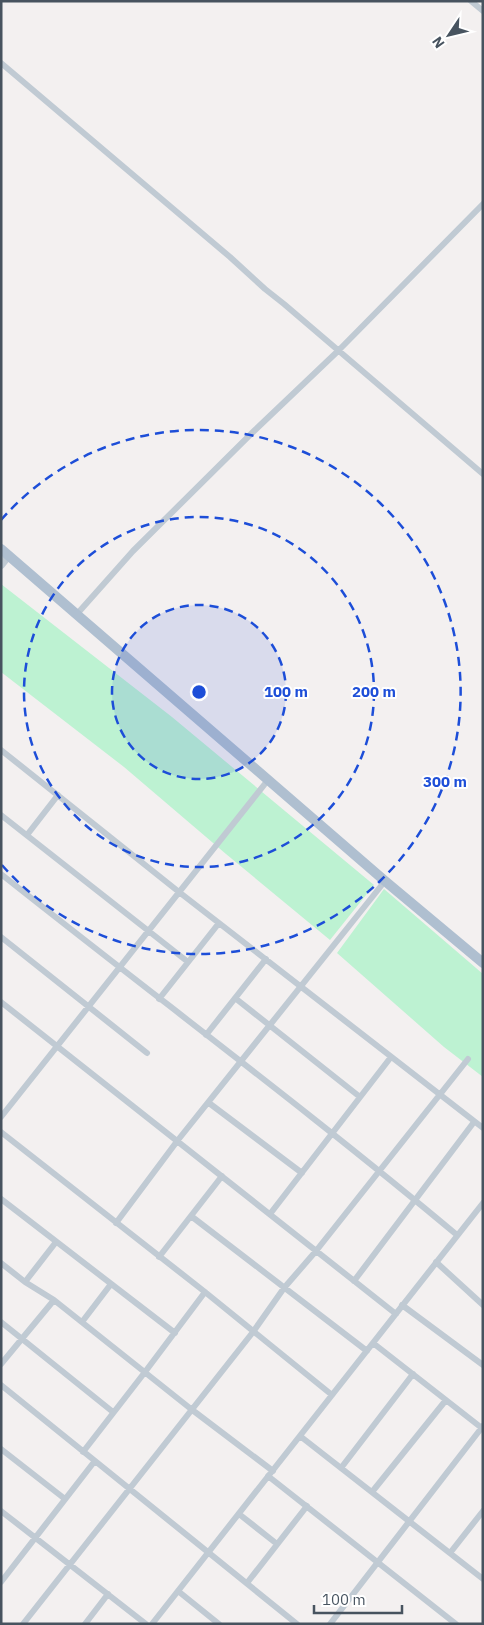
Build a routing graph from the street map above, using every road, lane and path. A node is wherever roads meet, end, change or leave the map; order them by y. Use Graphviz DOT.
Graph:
graph roads {
  1 [pos="471,1"];
  2 [pos="483,11"];
  3 [pos="1,64"];
  4 [pos="483,204"];
  5 [pos="338,351"];
  6 [pos="483,474"];
  7 [pos="5,552"];
  8 [pos="1,564"];
  9 [pos="77,614"];
  10 [pos="1,750"];
  11 [pos="268,780"];
  12 [pos="58,795"];
  13 [pos="1,815"];
  14 [pos="27,835"];
  15 [pos="1,874"];
  16 [pos="385,882"];
  17 [pos="179,892"];
  18 [pos="218,922"];
  19 [pos="148,931"];
  20 [pos="1,937"];
  21 [pos="266,959"];
  22 [pos="188,962"];
  23 [pos="483,963"];
  24 [pos="119,968"];
  25 [pos="302,987"];
  26 [pos="236,998"];
  27 [pos="159,999"];
  28 [pos="1,1002"];
  29 [pos="88,1006"];
  30 [pos="271,1026"];
  31 [pos="206,1035"];
  32 [pos="57,1046"];
  33 [pos="147,1053"];
  34 [pos="391,1057"];
  35 [pos="468,1059"];
  36 [pos="241,1063"];
  37 [pos="439,1095"];
  38 [pos="360,1097"];
  39 [pos="209,1103"];
  40 [pos="1,1117"];
  41 [pos="474,1122"];
  42 [pos="483,1128"];
  43 [pos="1,1132"];
  44 [pos="332,1132"];
  45 [pos="178,1140"];
  46 [pos="380,1170"];
  47 [pos="302,1173"];
  48 [pos="222,1176"];
  49 [pos="1,1199"];
  50 [pos="416,1200"];
  51 [pos="483,1203"];
  52 [pos="270,1214"];
  53 [pos="190,1216"];
  54 [pos="116,1223"];
  55 [pos="457,1235"];
  56 [pos="56,1242"];
  57 [pos="316,1251"];
  58 [pos="159,1257"];
  59 [pos="436,1262"];
  60 [pos="1,1263"];
  61 [pos="354,1281"];
  62 [pos="25,1282"];
  63 [pos="111,1284"];
  64 [pos="284,1288"];
  65 [pos="205,1292"];
  66 [pos="54,1300"];
  67 [pos="483,1305"];
  68 [pos="402,1306"];
  69 [pos="396,1314"];
  70 [pos="1,1322"];
  71 [pos="82,1322"];
  72 [pos="253,1332"];
  73 [pos="175,1333"];
  74 [pos="22,1338"];
  75 [pos="373,1343"];
  76 [pos="367,1351"];
  77 [pos="1,1364"];
  78 [pos="483,1365"];
  79 [pos="145,1372"];
  80 [pos="412,1374"];
  81 [pos="1,1385"];
  82 [pos="332,1395"];
  83 [pos="446,1400"];
  84 [pos="191,1409"];
  85 [pos="113,1412"];
  86 [pos="482,1428"];
  87 [pos="300,1436"];
  88 [pos="1,1449"];
  89 [pos="83,1452"];
  90 [pos="94,1462"];
  91 [pos="341,1468"];
  92 [pos="270,1473"];
  93 [pos="129,1489"];
  94 [pos="372,1492"];
  95 [pos="65,1499"];
  96 [pos="306,1506"];
  97 [pos="1,1511"];
  98 [pos="483,1511"];
  99 [pos="239,1514"];
  100 [pos="410,1522"];
  101 [pos="36,1538"];
  102 [pos="277,1544"];
  103 [pos="209,1553"];
  104 [pos="450,1553"];
  105 [pos="379,1562"];
  106 [pos="71,1565"];
  107 [pos="483,1578"];
  108 [pos="2,1580"];
  109 [pos="247,1583"];
  110 [pos="178,1591"];
  111 [pos="108,1594"];
  112 [pos="217,1623"];
  113 [pos="23,1624"];
  114 [pos="85,1624"];
  115 [pos="146,1624"];
  116 [pos="152,1624"];
  117 [pos="297,1624"];
  118 [pos="330,1624"];
  119 [pos="456,1624"];
  1 -- 2 [label="street"];
  3 -- 5 [label="street"];
  4 -- 5 [label="street"];
  5 -- 6 [label="street"];
  5 -- 9 [label="street"];
  7 -- 8 [label="street"];
  7 -- 9 [label="main road"];
  9 -- 11 [label="main road"];
  10 -- 12 [label="street"];
  11 -- 16 [label="main road"];
  11 -- 17 [label="street"];
  12 -- 14 [label="street"];
  12 -- 17 [label="street"];
  13 -- 14 [label="street"];
  14 -- 19 [label="street"];
  15 -- 24 [label="street"];
  16 -- 23 [label="main road"];
  16 -- 25 [label="street"];
  17 -- 18 [label="street"];
  17 -- 19 [label="street"];
  18 -- 21 [label="street"];
  18 -- 22 [label="street"];
  19 -- 22 [label="street"];
  19 -- 24 [label="street"];
  20 -- 29 [label="street"];
  21 -- 25 [label="street"];
  21 -- 26 [label="street"];
  22 -- 27 [label="street"];
  24 -- 27 [label="street"];
  24 -- 29 [label="street"];
  25 -- 30 [label="street"];
  25 -- 34 [label="street"];
  26 -- 30 [label="street"];
  26 -- 31 [label="street"];
  27 -- 31 [label="street"];
  28 -- 32 [label="street"];
  29 -- 32 [label="street"];
  29 -- 33 [label="street"];
  30 -- 36 [label="street"];
  30 -- 38 [label="street"];
  31 -- 36 [label="street"];
  32 -- 40 [label="street"];
  32 -- 45 [label="street"];
  34 -- 37 [label="street"];
  34 -- 38 [label="street"];
  35 -- 37 [label="street"];
  36 -- 39 [label="street"];
  36 -- 44 [label="street"];
  37 -- 41 [label="street"];
  37 -- 46 [label="street"];
  38 -- 44 [label="street"];
  39 -- 45 [label="street"];
  39 -- 47 [label="street"];
  41 -- 42 [label="street"];
  41 -- 50 [label="street"];
  43 -- 54 [label="street"];
  44 -- 46 [label="street"];
  44 -- 47 [label="street"];
  45 -- 48 [label="street"];
  45 -- 54 [label="street"];
  46 -- 50 [label="street"];
  46 -- 57 [label="street"];
  47 -- 52 [label="street"];
  48 -- 52 [label="street"];
  48 -- 53 [label="street"];
  49 -- 56 [label="street"];
  50 -- 55 [label="street"];
  50 -- 61 [label="street"];
  51 -- 55 [label="street"];
  52 -- 57 [label="street"];
  53 -- 58 [label="street"];
  53 -- 64 [label="street"];
  54 -- 58 [label="street"];
  55 -- 59 [label="street"];
  56 -- 62 [label="street"];
  56 -- 63 [label="street"];
  57 -- 61 [label="street"];
  57 -- 64 [label="street"];
  58 -- 65 [label="street"];
  59 -- 67 [label="street"];
  59 -- 68 [label="street"];
  60 -- 62 [label="street"];
  61 -- 69 [label="street"];
  62 -- 66 [label="street"];
  63 -- 71 [label="street"];
  63 -- 73 [label="street"];
  64 -- 72 [label="street"];
  64 -- 76 [label="street"];
  65 -- 72 [label="street"];
  65 -- 73 [label="street"];
  66 -- 71 [label="street"];
  66 -- 74 [label="street"];
  68 -- 69 [label="street"];
  68 -- 78 [label="street"];
  69 -- 75 [label="street"];
  70 -- 74 [label="street"];
  71 -- 79 [label="street"];
  72 -- 82 [label="street"];
  72 -- 84 [label="street"];
  73 -- 79 [label="street"];
  74 -- 77 [label="street"];
  74 -- 85 [label="street"];
  75 -- 76 [label="street"];
  75 -- 80 [label="street"];
  76 -- 82 [label="street"];
  79 -- 84 [label="street"];
  79 -- 85 [label="street"];
  80 -- 83 [label="street"];
  80 -- 91 [label="street"];
  81 -- 89 [label="street"];
  82 -- 87 [label="street"];
  83 -- 86 [label="street"];
  83 -- 94 [label="street"];
  84 -- 92 [label="street"];
  84 -- 93 [label="street"];
  85 -- 89 [label="street"];
  86 -- 100 [label="street"];
  87 -- 91 [label="street"];
  87 -- 92 [label="street"];
  88 -- 95 [label="street"];
  89 -- 90 [label="street"];
  90 -- 93 [label="street"];
  90 -- 95 [label="street"];
  91 -- 94 [label="street"];
  92 -- 96 [label="street"];
  92 -- 99 [label="street"];
  93 -- 103 [label="street"];
  93 -- 106 [label="street"];
  94 -- 100 [label="street"];
  95 -- 101 [label="street"];
  96 -- 102 [label="street"];
  96 -- 105 [label="street"];
  97 -- 101 [label="street"];
  98 -- 104 [label="street"];
  99 -- 102 [label="street"];
  99 -- 103 [label="street"];
  100 -- 104 [label="street"];
  100 -- 105 [label="street"];
  101 -- 106 [label="street"];
  101 -- 108 [label="street"];
  102 -- 109 [label="street"];
  103 -- 109 [label="street"];
  103 -- 110 [label="street"];
  104 -- 107 [label="street"];
  105 -- 118 [label="street"];
  105 -- 119 [label="street"];
  106 -- 111 [label="street"];
  106 -- 113 [label="street"];
  109 -- 117 [label="street"];
  110 -- 112 [label="street"];
  110 -- 116 [label="street"];
  111 -- 114 [label="street"];
  111 -- 115 [label="street"];
}
